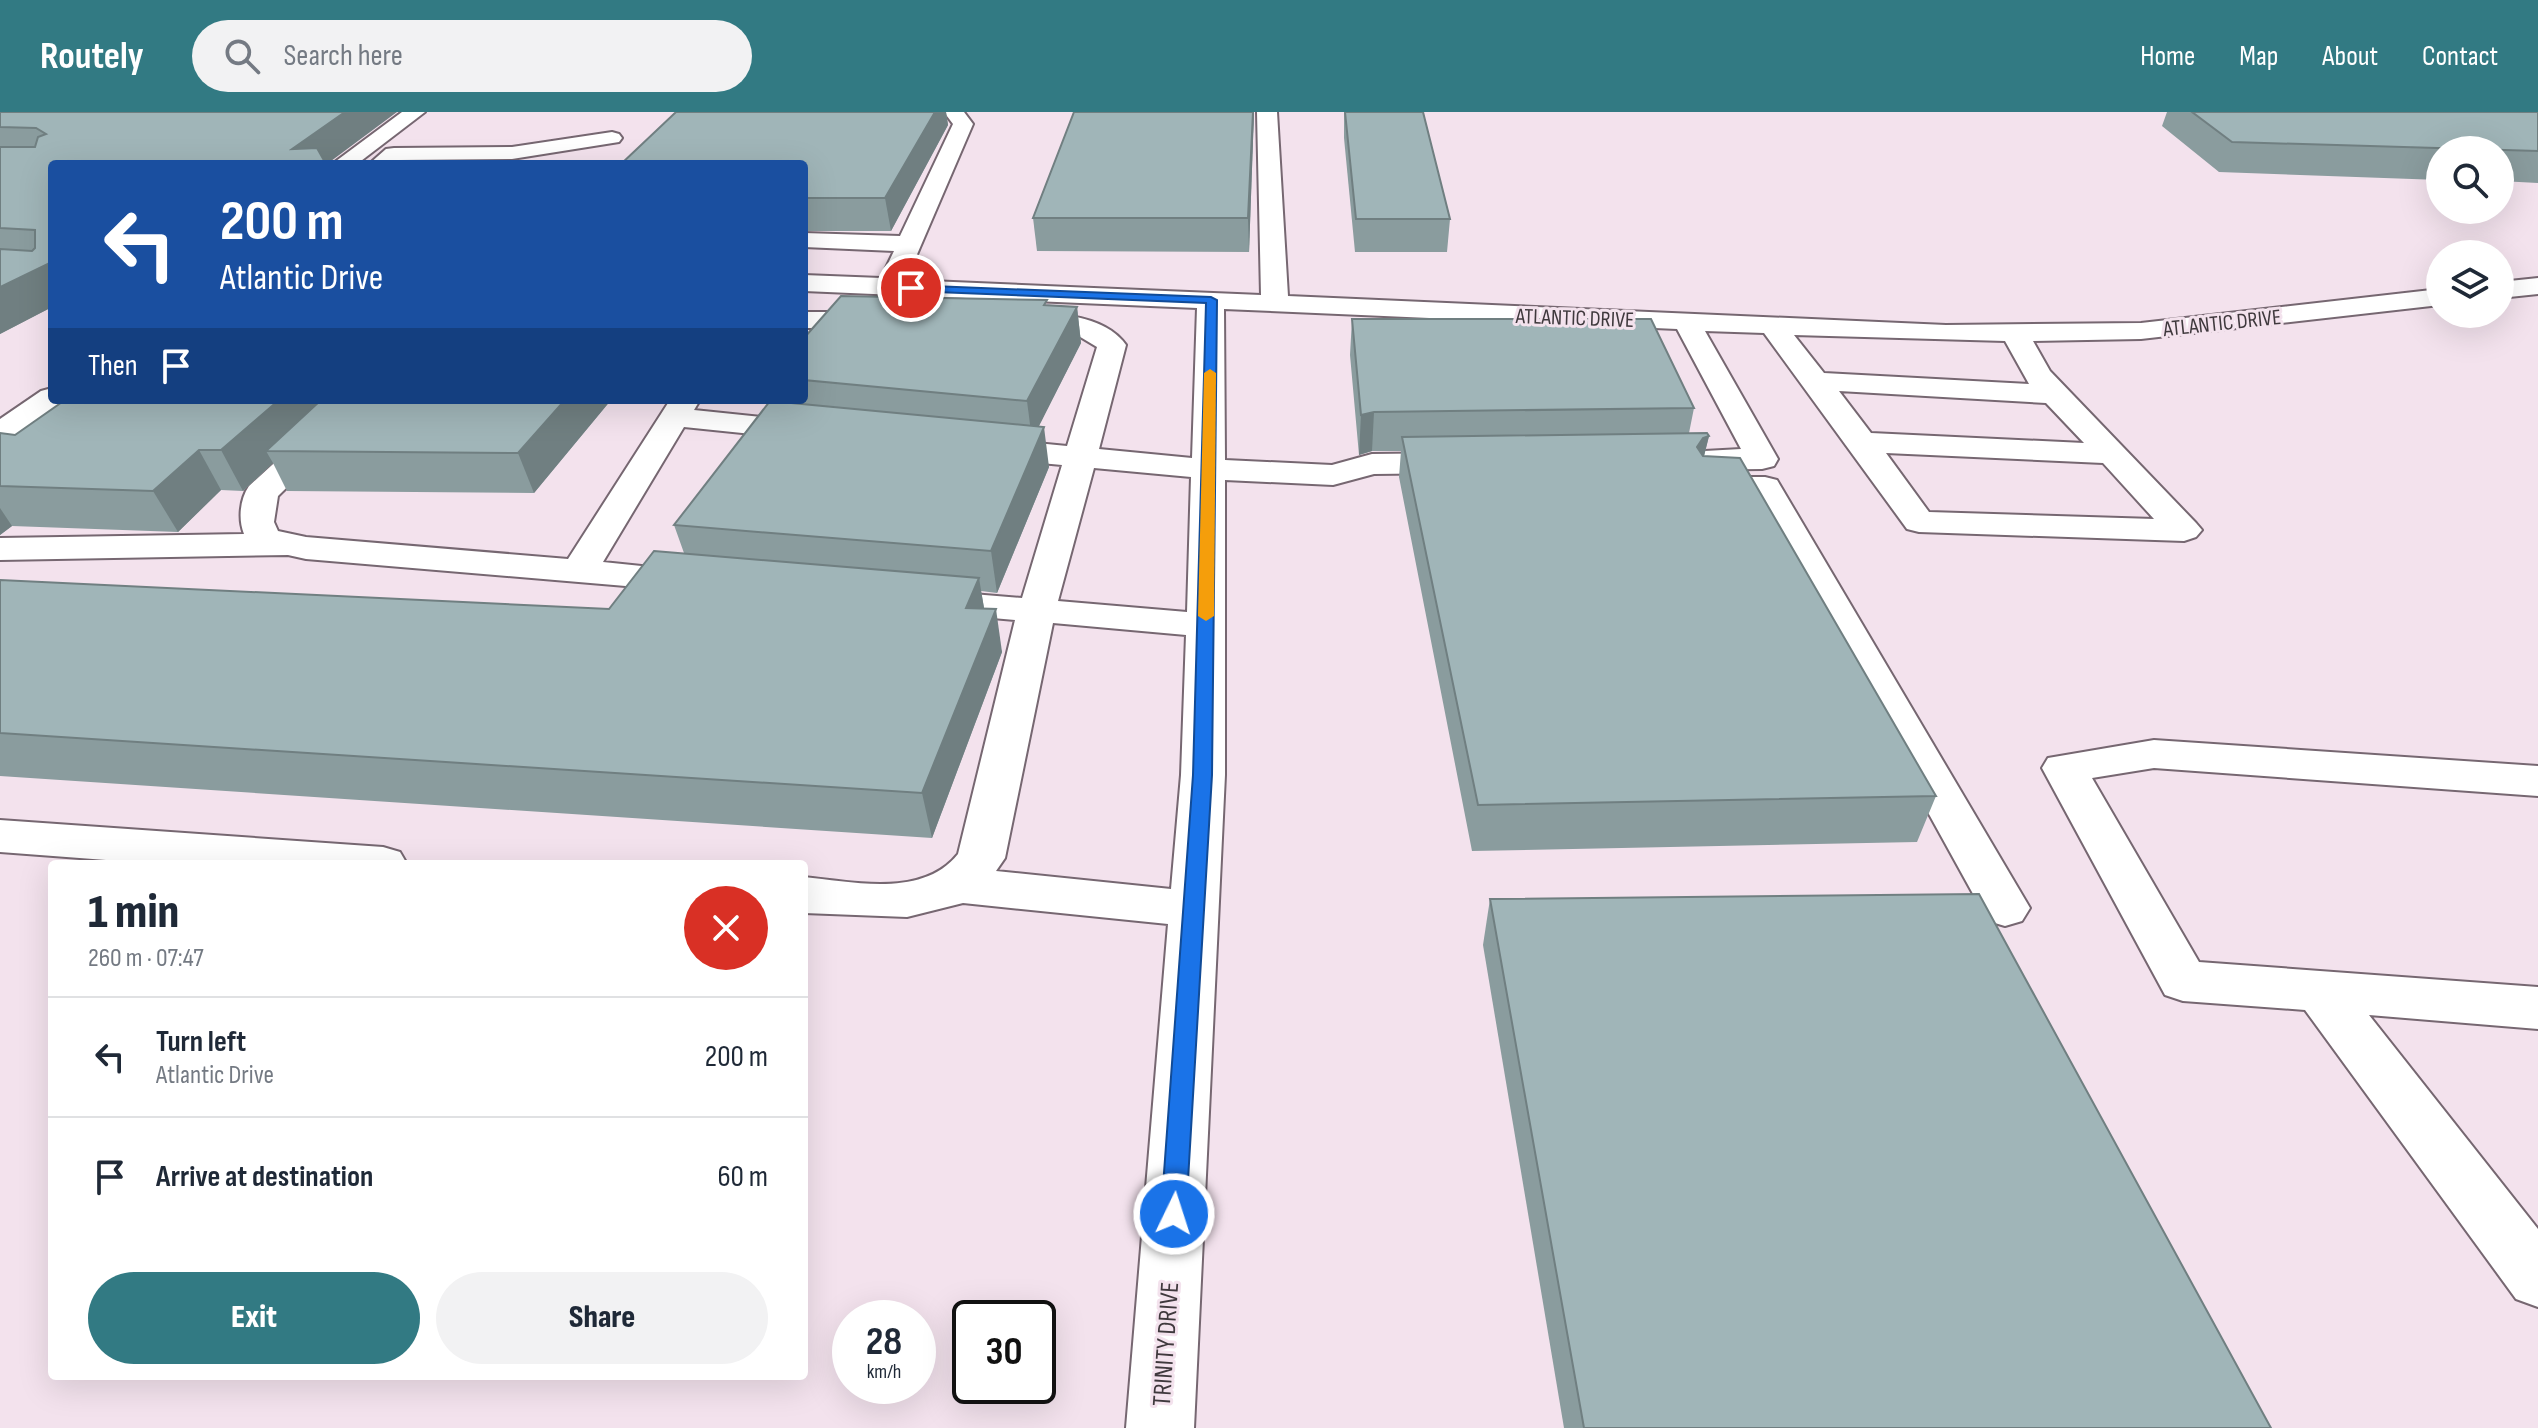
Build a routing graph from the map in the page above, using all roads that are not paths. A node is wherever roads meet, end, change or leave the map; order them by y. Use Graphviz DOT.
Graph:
graph roads {
  1 [pos="415,112"];
  2 [pos="954,112"];
  3 [pos="1267,112"];
  4 [pos="349,160"];
  5 [pos="386,160"];
  6 [pos="600,160"];
  7 [pos="808,240"];
  8 [pos="910,244"];
  9 [pos="808,283"];
  10 [pos="2538,286"];
  11 [pos="890,287"];
  12 [pos="2514,289"];
  13 [pos="2426,299"];
  14 [pos="1211,300"];
  15 [pos="1275,303"];
  16 [pos="808,320"];
  17 [pos="1686,321"];
  18 [pos="1772,325"];
  19 [pos="2015,333"];
  20 [pos="1815,381"];
  21 [pos="2053,394"];
  22 [pos="48,400"];
  23 [pos="357,404"];
  24 [pos="679,409"];
  25 [pos="0,434"];
  26 [pos="846,434"];
  27 [pos="1862,442"];
  28 [pos="956,445"];
  29 [pos="2112,454"];
  30 [pos="1081,457"];
  31 [pos="1208,469"];
  32 [pos="1488,474"];
  33 [pos="288,544"];
  34 [pos="0,549"];
  35 [pos="579,571"];
  36 [pos="737,585"];
  37 [pos="895,598"];
  38 [pos="1037,610"];
  39 [pos="1206,625"];
  40 [pos="2538,781"];
  41 [pos="0,836"];
  42 [pos="328,860"];
  43 [pos="958,885"];
  44 [pos="808,895"];
  45 [pos="2005,908"];
  46 [pos="1194,909"];
  47 [pos="2320,991"];
  48 [pos="2538,1008"];
  49 [pos="2538,1278"];
  50 [pos="1160,1428"];
  1 -- 4 [label="street"];
  2 -- 8 [label="street"];
  3 -- 15 [label="street"];
  5 -- 6 [label="street"];
  7 -- 8 [label="street"];
  8 -- 11 [label="street"];
  9 -- 11 [label="street, ATLANTIC DRIVE"];
  10 -- 12 [label="street"];
  11 -- 14 [label="street, ATLANTIC DRIVE"];
  13 -- 19 [label="street, ATLANTIC DRIVE"];
  14 -- 15 [label="street, ATLANTIC DRIVE"];
  14 -- 31 [label="street, TRINITY DRIVE"];
  15 -- 17 [label="street, ATLANTIC DRIVE"];
  16 -- 30 [label="street"];
  17 -- 18 [label="street, ATLANTIC DRIVE"];
  17 -- 45 [label="street"];
  18 -- 19 [label="street, ATLANTIC DRIVE"];
  18 -- 20 [label="street"];
  19 -- 21 [label="street"];
  20 -- 21 [label="street"];
  20 -- 27 [label="street"];
  21 -- 29 [label="street"];
  22 -- 25 [label="street"];
  23 -- 33 [label="street"];
  24 -- 26 [label="street"];
  24 -- 35 [label="street"];
  27 -- 29 [label="street"];
  27 -- 29 [label="street"];
  28 -- 30 [label="street"];
  30 -- 31 [label="street"];
  30 -- 38 [label="street"];
  31 -- 32 [label="street"];
  31 -- 39 [label="street, TRINITY DRIVE"];
  33 -- 34 [label="street"];
  33 -- 35 [label="street"];
  35 -- 36 [label="street"];
  37 -- 38 [label="street"];
  38 -- 39 [label="street"];
  38 -- 43 [label="street"];
  39 -- 46 [label="street, TRINITY DRIVE"];
  40 -- 47 [label="street"];
  41 -- 42 [label="street"];
  43 -- 44 [label="street"];
  43 -- 46 [label="street"];
  46 -- 50 [label="street, TRINITY DRIVE"];
  47 -- 48 [label="street"];
  47 -- 49 [label="street"];
}
